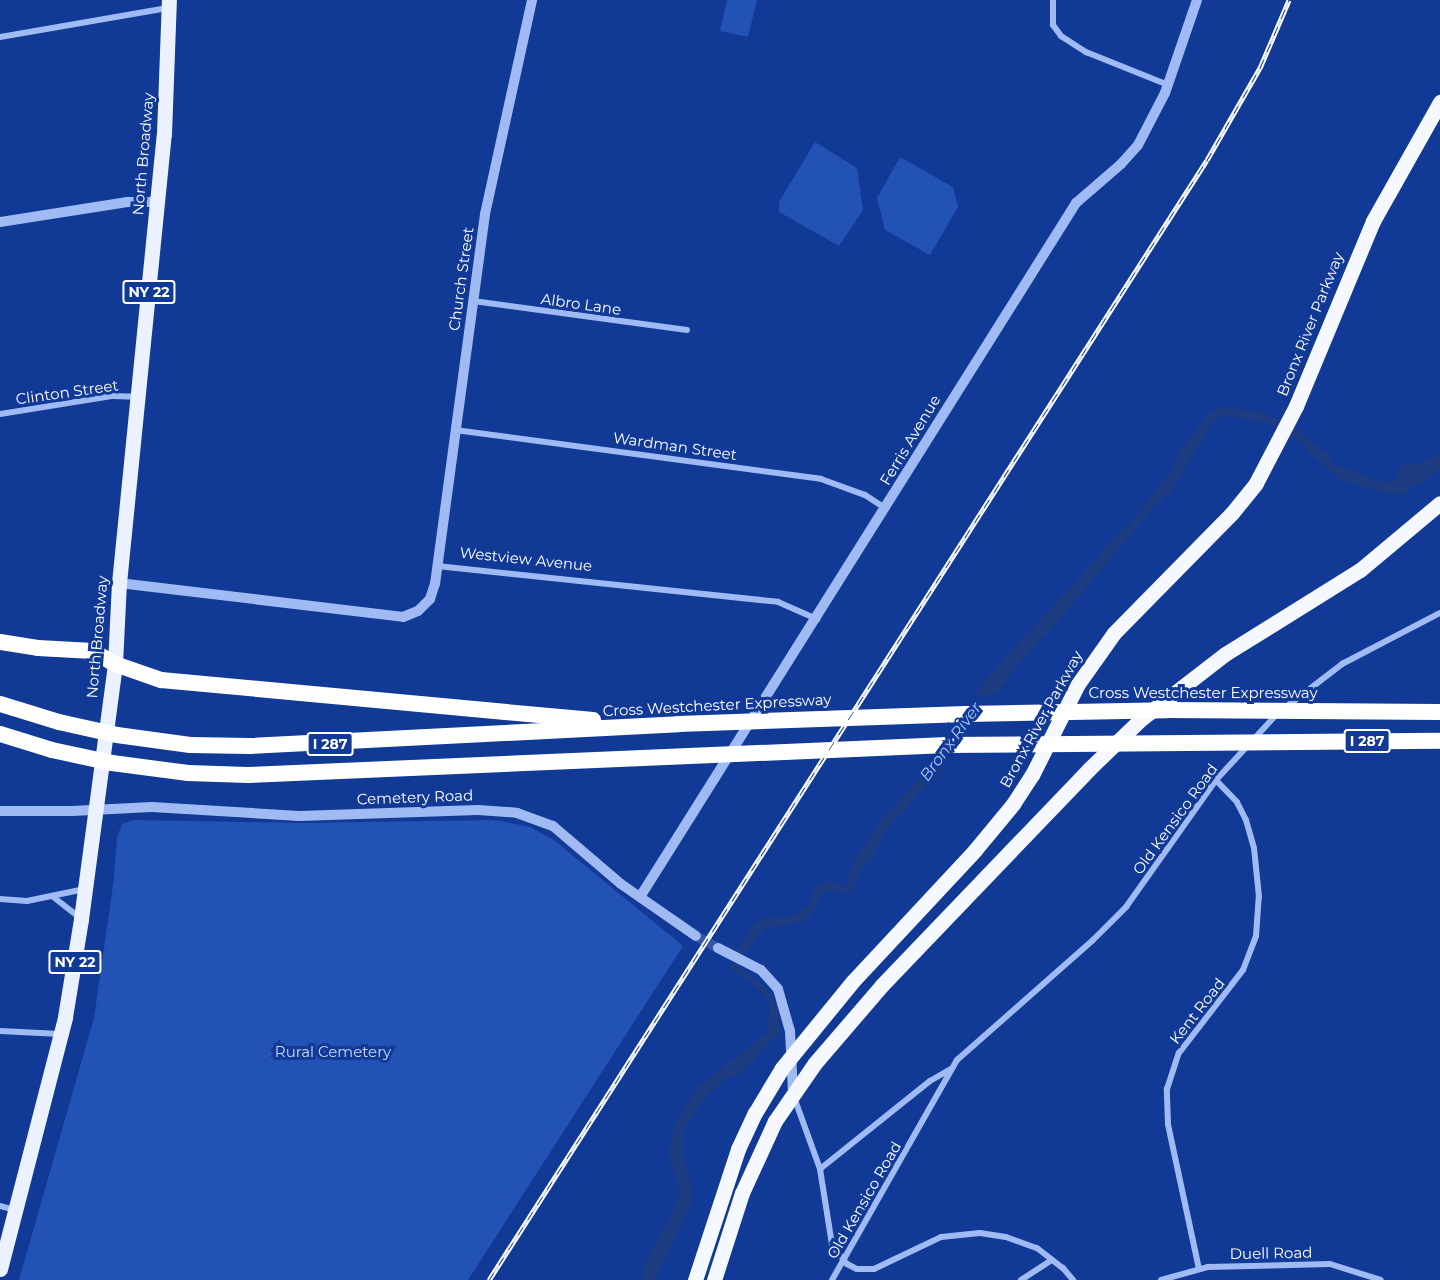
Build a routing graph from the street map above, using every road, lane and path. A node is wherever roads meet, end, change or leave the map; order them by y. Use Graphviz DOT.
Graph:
graph roads {
  1 [pos="532,0"];
  2 [pos="1053,0"];
  3 [pos="1197,0"];
  4 [pos="169,4"];
  5 [pos="0,37"];
  6 [pos="1168,85"];
  7 [pos="1440,102"];
  8 [pos="158,202"];
  9 [pos="0,222"];
  10 [pos="472,301"];
  11 [pos="687,330"];
  12 [pos="138,397"];
  13 [pos="0,414"];
  14 [pos="455,429"];
  15 [pos="1440,503"];
  16 [pos="886,508"];
  17 [pos="437,566"];
  18 [pos="120,583"];
  19 [pos="1440,613"];
  20 [pos="817,619"];
  21 [pos="0,642"];
  22 [pos="114,664"];
  23 [pos="0,704"];
  24 [pos="1440,712"];
  25 [pos="671,725"];
  26 [pos="0,734"];
  27 [pos="1440,741"];
  28 [pos="1216,780"];
  29 [pos="96,810"];
  30 [pos="0,811"];
  31 [pos="85,889"];
  32 [pos="52,896"];
  33 [pos="640,897"];
  34 [pos="0,898"];
  35 [pos="81,919"];
  36 [pos="696,936"];
  37 [pos="723,951"];
  38 [pos="0,1031"];
  39 [pos="61,1034"];
  40 [pos="790,1057"];
  41 [pos="951,1069"];
  42 [pos="793,1093"];
  43 [pos="820,1169"];
  44 [pos="0,1206"];
  45 [pos="16,1210"];
  46 [pos="1052,1260"];
  47 [pos="843,1261"];
  48 [pos="0,1269"];
  49 [pos="1199,1269"];
  50 [pos="695,1280"];
  51 [pos="714,1280"];
  52 [pos="832,1280"];
  53 [pos="1022,1280"];
  54 [pos="1074,1280"];
  55 [pos="1161,1280"];
  56 [pos="1381,1280"];
  1 -- 10 [label="street, Church Street"];
  2 -- 6 [label="street"];
  3 -- 6 [label="street, Ferris Avenue"];
  4 -- 5 [label="street"];
  4 -- 8 [label="main road, North Broadway / NY 22"];
  6 -- 16 [label="street, Ferris Avenue"];
  7 -- 40 [label="highway, Bronx River Parkway"];
  8 -- 9 [label="street"];
  8 -- 12 [label="main road, North Broadway / NY 22"];
  10 -- 11 [label="street, Albro Lane"];
  10 -- 14 [label="street, Church Street"];
  12 -- 13 [label="street, Clinton Street"];
  12 -- 18 [label="main road, North Broadway / NY 22"];
  14 -- 16 [label="street, Wardman Street"];
  14 -- 17 [label="street, Church Street"];
  15 -- 42 [label="highway"];
  16 -- 20 [label="street, Ferris Avenue"];
  17 -- 18 [label="street"];
  17 -- 20 [label="street, Westview Avenue"];
  18 -- 22 [label="main road, North Broadway / NY 22"];
  19 -- 28 [label="street, Old Kensico Road"];
  20 -- 33 [label="street, Ferris Avenue"];
  21 -- 22 [label="highway"];
  22 -- 25 [label="highway"];
  22 -- 29 [label="main road, North Broadway / NY 22"];
  23 -- 25 [label="highway, Cross Westchester Expressway / I 287"];
  24 -- 25 [label="highway, Cross Westchester Expressway / I 287"];
  26 -- 27 [label="highway, I 287"];
  28 -- 41 [label="street, Old Kensico Road"];
  28 -- 49 [label="street, Kent Road"];
  29 -- 30 [label="street, Cemetery Road"];
  29 -- 31 [label="main road, North Broadway / NY 22"];
  29 -- 33 [label="street, Cemetery Road"];
  31 -- 32 [label="street"];
  31 -- 35 [label="main road, North Broadway / NY 22"];
  32 -- 34 [label="street"];
  32 -- 35 [label="street"];
  33 -- 36 [label="street, Cemetery Road"];
  35 -- 39 [label="main road, North Broadway / NY 22"];
  37 -- 40 [label="street"];
  38 -- 39 [label="street"];
  39 -- 45 [label="main road, North Broadway / NY 22"];
  40 -- 42 [label="street"];
  40 -- 50 [label="highway, Bronx River Parkway"];
  41 -- 43 [label="street, Old Kensico Road"];
  41 -- 47 [label="street, Old Kensico Road"];
  42 -- 43 [label="street"];
  42 -- 51 [label="highway"];
  43 -- 47 [label="street"];
  44 -- 45 [label="street"];
  45 -- 48 [label="main road, North Broadway / NY 22"];
  46 -- 47 [label="street"];
  46 -- 53 [label="street"];
  46 -- 54 [label="street"];
  47 -- 52 [label="street, Old Kensico Road"];
  49 -- 55 [label="street, Duell Road"];
  49 -- 56 [label="street, Duell Road"];
}
